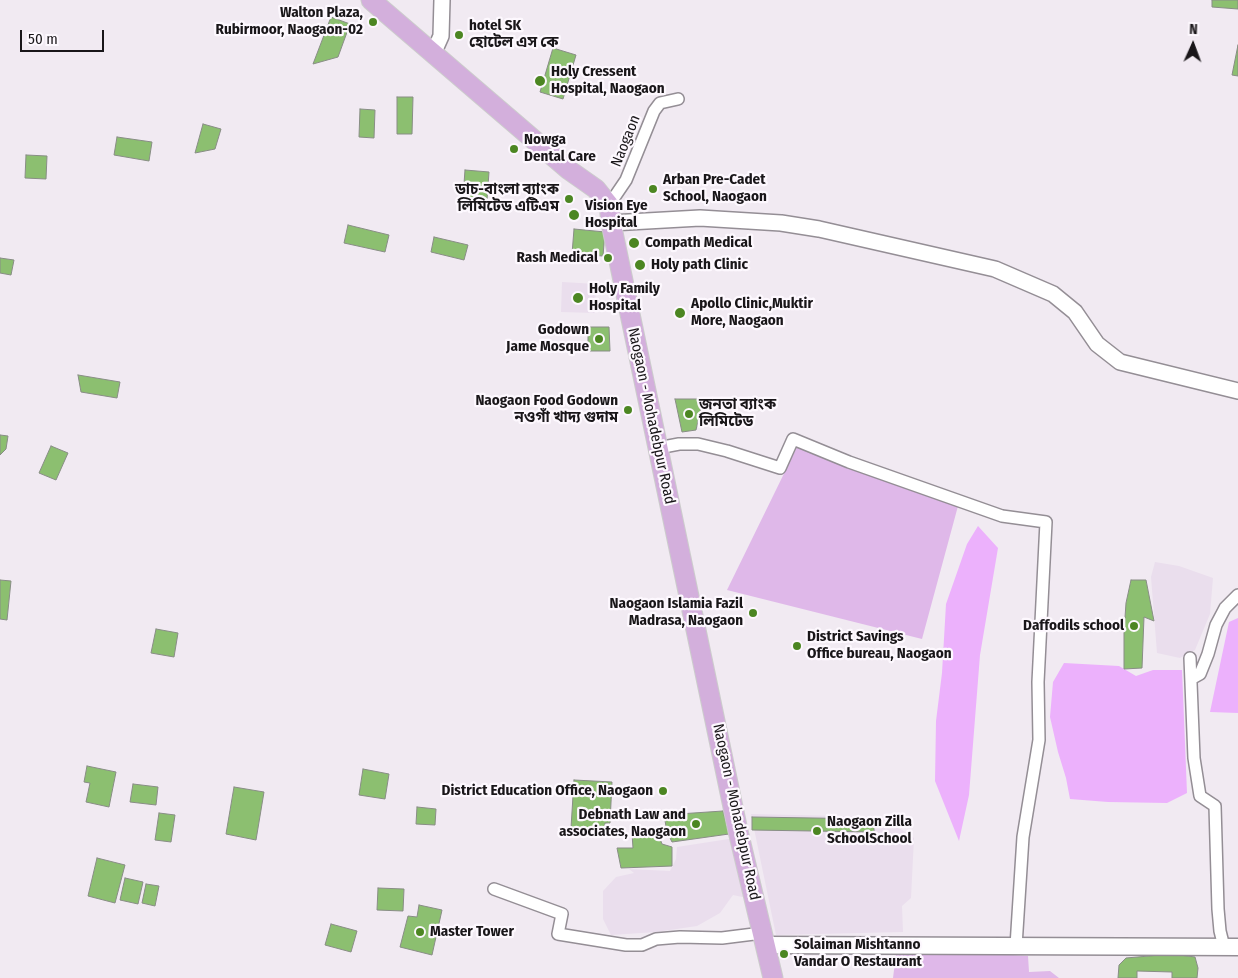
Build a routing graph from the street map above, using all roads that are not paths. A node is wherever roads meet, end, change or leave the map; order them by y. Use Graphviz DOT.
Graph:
graph roads {
  1 [pos="371,0"];
  2 [pos="442,0"];
  3 [pos="433,54"];
  4 [pos="678,99"];
  5 [pos="610,214"];
  6 [pos="1238,392"];
  7 [pos="658,448"];
  8 [pos="1238,595"];
  9 [pos="1190,658"];
  10 [pos="1191,679"];
  11 [pos="494,889"];
  12 [pos="764,939"];
  13 [pos="1016,946"];
  14 [pos="1231,947"];
  15 [pos="773,978"];
  1 -- 3 [label="main road"];
  2 -- 3 [label="street"];
  3 -- 5 [label="main road"];
  4 -- 5 [label="street, Naogaon"];
  5 -- 6 [label="street"];
  5 -- 7 [label="main road, Naogaon - Mohadebpur Road"];
  7 -- 12 [label="main road, Naogaon - Mohadebpur Road"];
  7 -- 13 [label="street"];
  8 -- 10 [label="street"];
  9 -- 10 [label="street"];
  10 -- 14 [label="street"];
  11 -- 12 [label="street"];
  12 -- 13 [label="main road"];
  12 -- 15 [label="main road, Naogaon - Mohadebpur Road"];
  13 -- 14 [label="main road"];
}
